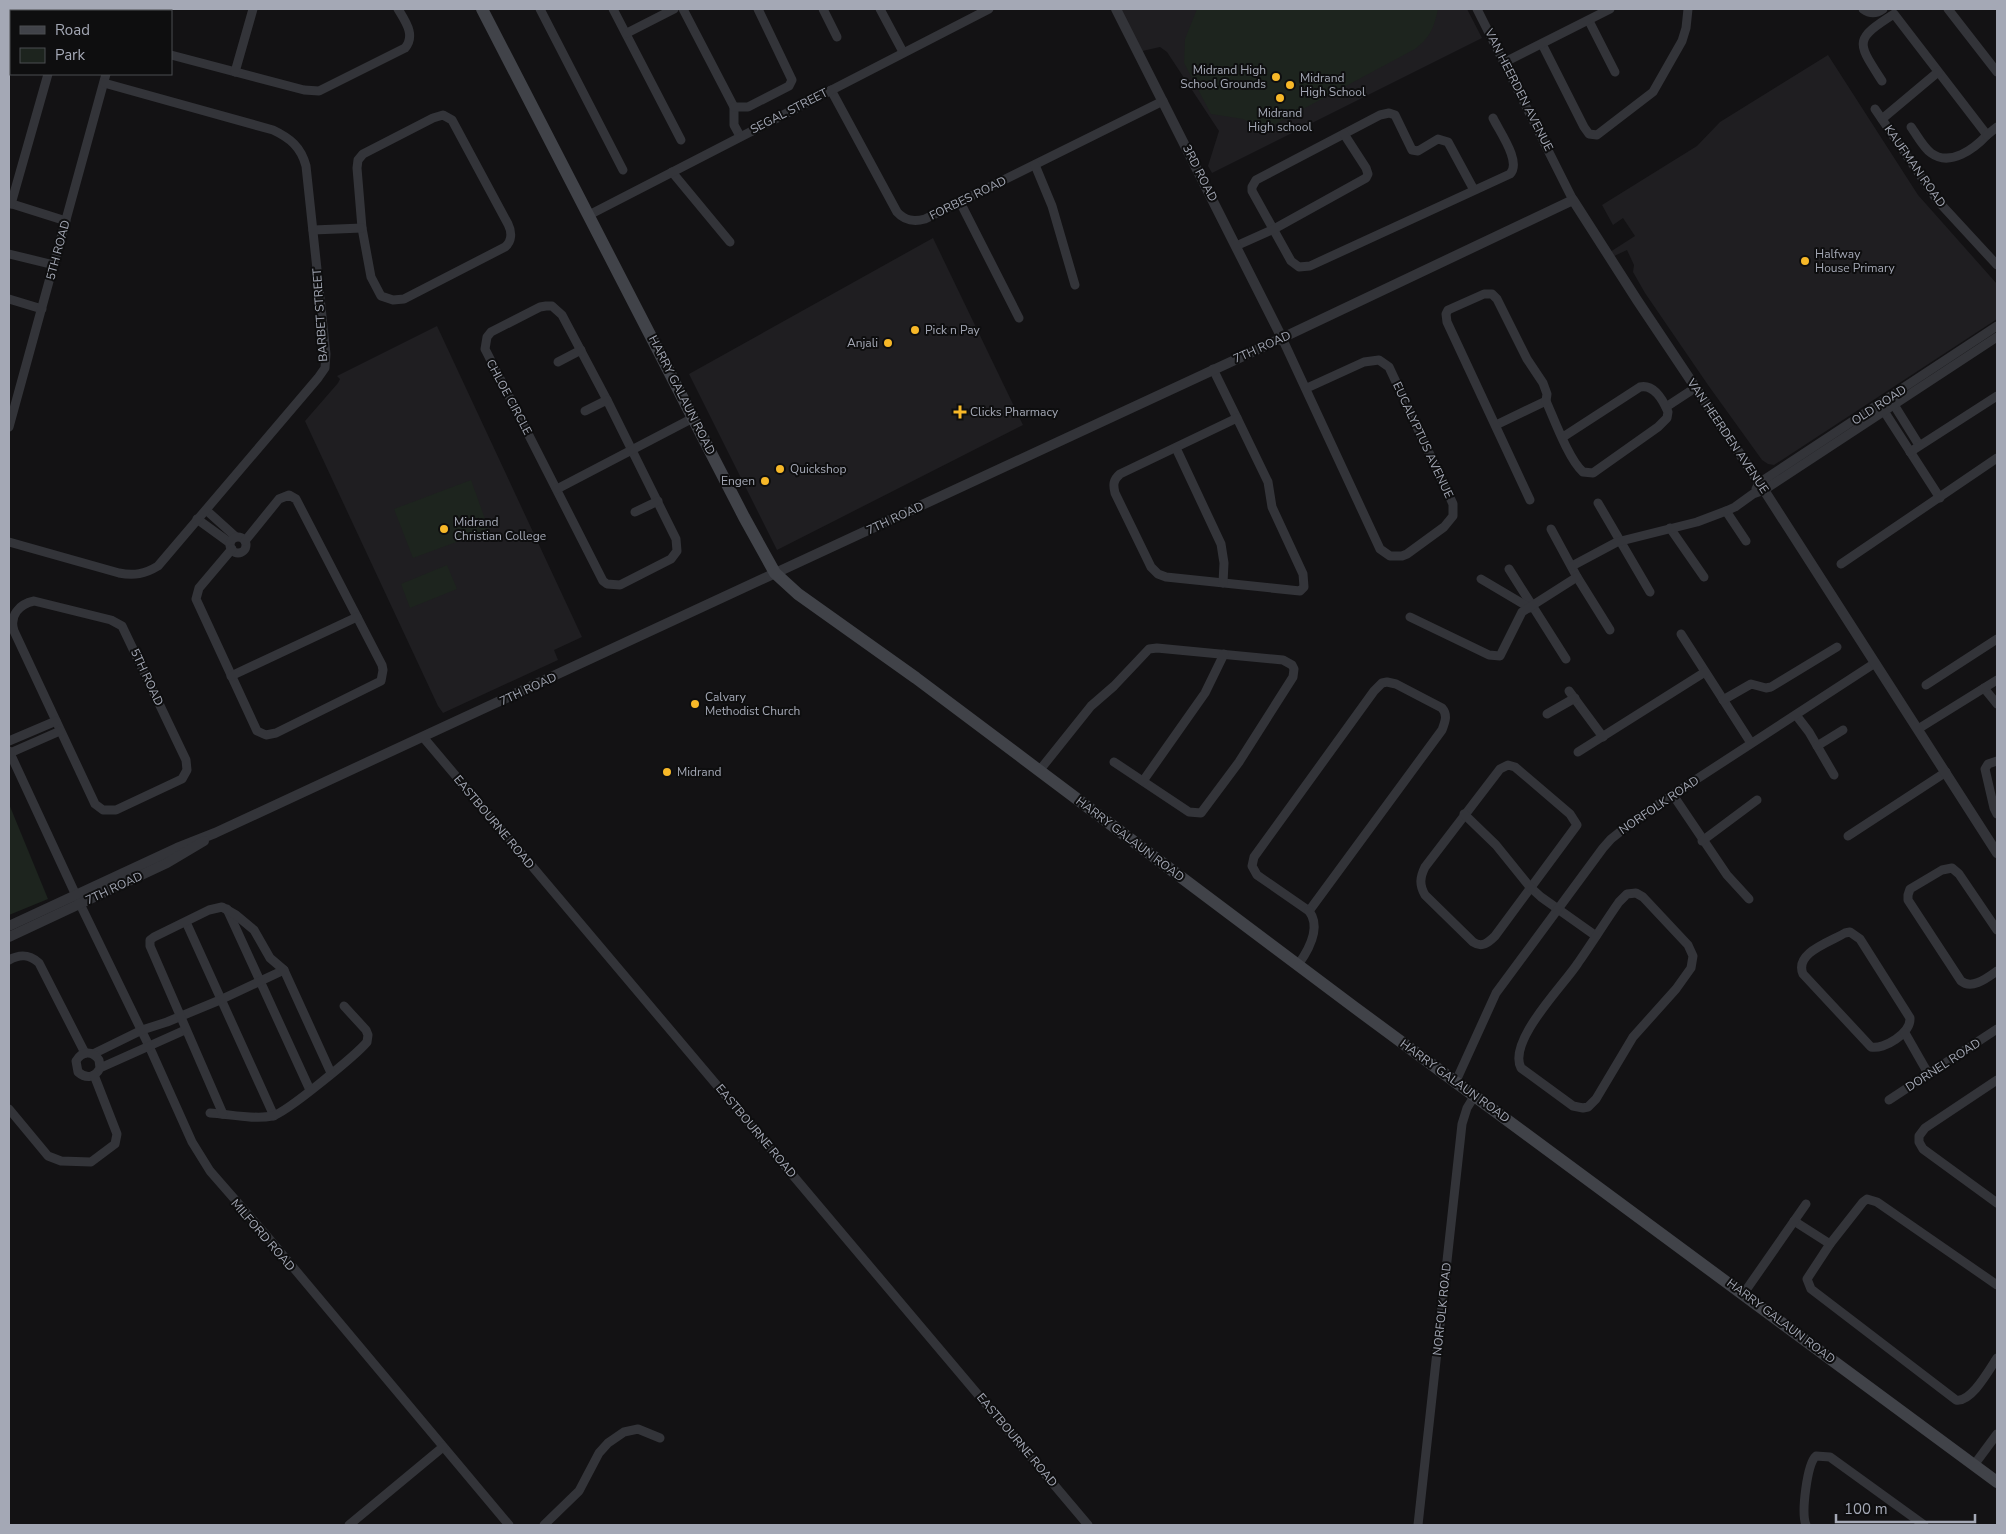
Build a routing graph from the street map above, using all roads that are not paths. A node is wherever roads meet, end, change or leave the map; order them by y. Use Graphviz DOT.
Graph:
graph roads {
  1 [pos="253,9"];
  2 [pos="398,9"];
  3 [pos="482,9"];
  4 [pos="540,9"];
  5 [pos="613,9"];
  6 [pos="674,9"];
  7 [pos="683,9"];
  8 [pos="758,9"];
  9 [pos="823,9"];
  10 [pos="880,9"];
  11 [pos="989,9"];
  12 [pos="1116,9"];
  13 [pos="1477,9"];
  14 [pos="1610,9"];
  15 [pos="1688,9"];
  16 [pos="1863,9"];
  17 [pos="1883,9"];
  18 [pos="1948,9"];
  19 [pos="1897,11"];
  20 [pos="1589,21"];
  21 [pos="627,33"];
  22 [pos="837,37"];
  23 [pos="1542,44"];
  24 [pos="903,52"];
  25 [pos="172,55"];
  26 [pos="1505,62"];
  27 [pos="236,72"];
  28 [pos="1615,72"];
  29 [pos="1938,72"];
  30 [pos="1997,72"];
  31 [pos="48,75"];
  32 [pos="105,78"];
  33 [pos="1882,81"];
  34 [pos="831,90"];
  35 [pos="1163,101"];
  36 [pos="734,107"];
  37 [pos="1875,109"];
  38 [pos="1493,118"];
  39 [pos="1882,119"];
  40 [pos="1911,127"];
  41 [pos="1997,127"];
  42 [pos="1344,134"];
  43 [pos="1987,135"];
  44 [pos="740,136"];
  45 [pos="681,140"];
  46 [pos="1035,165"];
  47 [pos="623,170"];
  48 [pos="672,172"];
  49 [pos="1474,190"];
  50 [pos="1574,200"];
  51 [pos="960,202"];
  52 [pos="10,203"];
  53 [pos="589,215"];
  54 [pos="66,220"];
  55 [pos="362,228"];
  56 [pos="1274,229"];
  57 [pos="313,230"];
  58 [pos="730,242"];
  59 [pos="1236,246"];
  60 [pos="9,254"];
  61 [pos="54,265"];
  62 [pos="1997,266"];
  63 [pos="1075,285"];
  64 [pos="9,299"];
  65 [pos="42,309"];
  66 [pos="1019,318"];
  67 [pos="1997,326"];
  68 [pos="1997,337"];
  69 [pos="1282,338"];
  70 [pos="581,350"];
  71 [pos="558,362"];
  72 [pos="1213,369"];
  73 [pos="1307,388"];
  74 [pos="1696,388"];
  75 [pos="1997,396"];
  76 [pos="607,400"];
  77 [pos="1546,401"];
  78 [pos="1891,401"];
  79 [pos="1666,407"];
  80 [pos="1882,407"];
  81 [pos="585,410"];
  82 [pos="10,415"];
  83 [pos="693,418"];
  84 [pos="1238,418"];
  85 [pos="1496,426"];
  86 [pos="9,427"];
  87 [pos="1563,438"];
  88 [pos="1920,445"];
  89 [pos="1176,448"];
  90 [pos="632,451"];
  91 [pos="1910,452"];
  92 [pos="1997,458"];
  93 [pos="1762,486"];
  94 [pos="557,488"];
  95 [pos="1940,498"];
  96 [pos="1530,500"];
  97 [pos="658,501"];
  98 [pos="1598,503"];
  99 [pos="206,510"];
  100 [pos="1726,511"];
  101 [pos="636,512"];
  102 [pos="197,520"];
  103 [pos="1670,528"];
  104 [pos="1551,529"];
  105 [pos="1746,540"];
  106 [pos="245,541"];
  107 [pos="1621,541"];
  108 [pos="9,542"];
  109 [pos="233,543"];
  110 [pos="1840,564"];
  111 [pos="1572,566"];
  112 [pos="1509,569"];
  113 [pos="775,573"];
  114 [pos="1577,577"];
  115 [pos="1704,577"];
  116 [pos="1481,579"];
  117 [pos="1223,583"];
  118 [pos="1650,592"];
  119 [pos="1531,607"];
  120 [pos="358,617"];
  121 [pos="1410,617"];
  122 [pos="1610,630"];
  123 [pos="1681,634"];
  124 [pos="1997,639"];
  125 [pos="1837,647"];
  126 [pos="1224,654"];
  127 [pos="1566,659"];
  128 [pos="1875,663"];
  129 [pos="1705,672"];
  130 [pos="231,676"];
  131 [pos="1997,680"];
  132 [pos="1926,686"];
  133 [pos="1984,688"];
  134 [pos="1723,700"];
  135 [pos="1997,704"];
  136 [pos="1548,714"];
  137 [pos="1796,715"];
  138 [pos="56,721"];
  139 [pos="1918,729"];
  140 [pos="1843,730"];
  141 [pos="60,731"];
  142 [pos="423,737"];
  143 [pos="1603,737"];
  144 [pos="9,741"];
  145 [pos="1751,743"];
  146 [pos="1817,746"];
  147 [pos="9,752"];
  148 [pos="1578,752"];
  149 [pos="1997,761"];
  150 [pos="1114,762"];
  151 [pos="1038,771"];
  152 [pos="1946,772"];
  153 [pos="1834,775"];
  154 [pos="1143,781"];
  155 [pos="1672,796"];
  156 [pos="1757,800"];
  157 [pos="1464,814"];
  158 [pos="1997,814"];
  159 [pos="1848,836"];
  160 [pos="1702,841"];
  161 [pos="1997,853"];
  162 [pos="1530,887"];
  163 [pos="78,899"];
  164 [pos="1749,899"];
  165 [pos="226,909"];
  166 [pos="1558,909"];
  167 [pos="1309,911"];
  168 [pos="186,922"];
  169 [pos="9,926"];
  170 [pos="1997,930"];
  171 [pos="1596,936"];
  172 [pos="9,937"];
  173 [pos="9,960"];
  174 [pos="1298,965"];
  175 [pos="284,970"];
  176 [pos="1995,976"];
  177 [pos="260,982"];
  178 [pos="220,1000"];
  179 [pos="344,1006"];
  180 [pos="180,1017"];
  181 [pos="158,1025"];
  182 [pos="1997,1029"];
  183 [pos="142,1030"];
  184 [pos="185,1030"];
  185 [pos="1905,1033"];
  186 [pos="125,1039"];
  187 [pos="164,1039"];
  188 [pos="149,1046"];
  189 [pos="89,1053"];
  190 [pos="131,1054"];
  191 [pos="97,1072"];
  192 [pos="331,1073"];
  193 [pos="1929,1074"];
  194 [pos="1997,1080"];
  195 [pos="1456,1081"];
  196 [pos="310,1090"];
  197 [pos="1475,1095"];
  198 [pos="1889,1100"];
  199 [pos="9,1110"];
  200 [pos="210,1112"];
  201 [pos="223,1114"];
  202 [pos="274,1116"];
  203 [pos="1997,1203"];
  204 [pos="1806,1204"];
  205 [pos="1794,1221"];
  206 [pos="1830,1244"];
  207 [pos="1997,1285"];
  208 [pos="1744,1293"];
  209 [pos="1997,1358"];
  210 [pos="1997,1434"];
  211 [pos="660,1438"];
  212 [pos="443,1447"];
  213 [pos="1974,1466"];
  214 [pos="1997,1482"];
  215 [pos="349,1525"];
  216 [pos="509,1525"];
  217 [pos="544,1525"];
  218 [pos="1088,1525"];
  219 [pos="1418,1525"];
  220 [pos="1806,1525"];
  221 [pos="1924,1525"];
  1 -- 27 [label="street"];
  2 -- 27 [label="street"];
  3 -- 53 [label="main road, HARRY GALAUN ROAD"];
  4 -- 47 [label="street"];
  5 -- 21 [label="street"];
  6 -- 21 [label="street"];
  7 -- 36 [label="street"];
  8 -- 36 [label="street"];
  9 -- 22 [label="street"];
  10 -- 24 [label="street"];
  11 -- 24 [label="street, SEGAL STREET"];
  12 -- 35 [label="street, 3RD ROAD"];
  13 -- 26 [label="street, VAN HEERDEN AVENUE"];
  14 -- 20 [label="street"];
  15 -- 23 [label="street"];
  16 -- 17 [label="street"];
  18 -- 30 [label="street"];
  19 -- 29 [label="street"];
  19 -- 33 [label="street"];
  20 -- 23 [label="street"];
  20 -- 28 [label="street"];
  21 -- 45 [label="street"];
  23 -- 26 [label="street"];
  24 -- 34 [label="street, SEGAL STREET"];
  25 -- 27 [label="street"];
  26 -- 50 [label="street, VAN HEERDEN AVENUE"];
  29 -- 39 [label="street"];
  29 -- 43 [label="street"];
  31 -- 52 [label="street"];
  32 -- 54 [label="street, 5TH ROAD"];
  32 -- 57 [label="street, BARBET STREET"];
  34 -- 44 [label="street, SEGAL STREET"];
  34 -- 51 [label="street, FORBES ROAD"];
  35 -- 46 [label="street, FORBES ROAD"];
  35 -- 59 [label="street, 3RD ROAD"];
  36 -- 44 [label="street"];
  37 -- 39 [label="street, KAUFMAN ROAD"];
  38 -- 49 [label="street"];
  39 -- 62 [label="street, KAUFMAN ROAD"];
  40 -- 43 [label="street"];
  41 -- 43 [label="street"];
  42 -- 49 [label="street"];
  42 -- 56 [label="street"];
  42 -- 56 [label="street"];
  44 -- 48 [label="street, SEGAL STREET"];
  46 -- 51 [label="street, FORBES ROAD"];
  46 -- 63 [label="street"];
  48 -- 53 [label="street, SEGAL STREET"];
  48 -- 58 [label="street"];
  49 -- 56 [label="street"];
  50 -- 69 [label="street, 7TH ROAD"];
  50 -- 74 [label="street, VAN HEERDEN AVENUE"];
  51 -- 66 [label="street"];
  52 -- 54 [label="street"];
  53 -- 83 [label="main road, HARRY GALAUN ROAD"];
  54 -- 61 [label="street, 5TH ROAD"];
  55 -- 55 [label="street"];
  55 -- 57 [label="street"];
  56 -- 59 [label="street"];
  57 -- 99 [label="street, BARBET STREET"];
  59 -- 69 [label="street, 3RD ROAD"];
  60 -- 61 [label="street"];
  61 -- 65 [label="street, 5TH ROAD"];
  64 -- 65 [label="street"];
  65 -- 82 [label="street, 5TH ROAD"];
  67 -- 78 [label="street, OLD ROAD"];
  68 -- 78 [label="street, OLD ROAD"];
  69 -- 72 [label="street, 7TH ROAD"];
  69 -- 73 [label="street, EUCALYPTUS AVENUE"];
  70 -- 71 [label="street"];
  70 -- 76 [label="street, CHLOE CIRCLE"];
  70 -- 94 [label="street, CHLOE CIRCLE"];
  72 -- 84 [label="street"];
  72 -- 113 [label="street, 7TH ROAD"];
  73 -- 73 [label="street, EUCALYPTUS AVENUE"];
  74 -- 79 [label="street"];
  74 -- 93 [label="street, VAN HEERDEN AVENUE"];
  75 -- 88 [label="street"];
  76 -- 81 [label="street"];
  76 -- 90 [label="street, CHLOE CIRCLE"];
  77 -- 85 [label="street"];
  77 -- 85 [label="street"];
  77 -- 87 [label="street"];
  78 -- 80 [label="street, OLD ROAD"];
  78 -- 88 [label="street"];
  79 -- 87 [label="street"];
  79 -- 87 [label="street"];
  80 -- 91 [label="street"];
  80 -- 93 [label="street, OLD ROAD"];
  82 -- 86 [label="street, 5TH ROAD"];
  83 -- 90 [label="street"];
  83 -- 113 [label="main road, HARRY GALAUN ROAD"];
  84 -- 89 [label="street"];
  84 -- 117 [label="street"];
  85 -- 96 [label="street"];
  88 -- 91 [label="street"];
  89 -- 117 [label="street"];
  89 -- 117 [label="street"];
  90 -- 94 [label="street"];
  90 -- 97 [label="street, CHLOE CIRCLE"];
  91 -- 95 [label="street"];
  92 -- 95 [label="street"];
  93 -- 100 [label="street, OLD ROAD"];
  93 -- 128 [label="street, VAN HEERDEN AVENUE"];
  94 -- 97 [label="street, CHLOE CIRCLE"];
  95 -- 110 [label="street"];
  97 -- 101 [label="street"];
  98 -- 107 [label="street"];
  99 -- 102 [label="street, BARBET STREET"];
  99 -- 109 [label="street"];
  100 -- 103 [label="street, OLD ROAD"];
  100 -- 105 [label="street"];
  102 -- 108 [label="street, BARBET STREET"];
  102 -- 109 [label="street"];
  103 -- 107 [label="street, OLD ROAD"];
  103 -- 115 [label="street"];
  104 -- 111 [label="street"];
  106 -- 109 [label="street"];
  106 -- 109 [label="street"];
  106 -- 120 [label="street"];
  107 -- 111 [label="street, OLD ROAD"];
  107 -- 118 [label="street"];
  109 -- 130 [label="street"];
  111 -- 114 [label="street"];
  112 -- 119 [label="street"];
  113 -- 142 [label="street, 7TH ROAD"];
  113 -- 151 [label="main road, HARRY GALAUN ROAD"];
  114 -- 119 [label="street"];
  114 -- 122 [label="street"];
  116 -- 119 [label="street"];
  119 -- 121 [label="street"];
  119 -- 127 [label="street"];
  120 -- 130 [label="street"];
  120 -- 130 [label="street"];
  123 -- 129 [label="street"];
  124 -- 132 [label="street"];
  125 -- 134 [label="street"];
  126 -- 151 [label="street"];
  126 -- 154 [label="street"];
  126 -- 154 [label="street"];
  128 -- 137 [label="street, NORFOLK ROAD"];
  128 -- 139 [label="street, VAN HEERDEN AVENUE"];
  129 -- 134 [label="street"];
  129 -- 143 [label="street"];
  131 -- 133 [label="street"];
  133 -- 135 [label="street"];
  133 -- 139 [label="street"];
  134 -- 145 [label="street"];
  136 -- 143 [label="street"];
  137 -- 145 [label="street, NORFOLK ROAD"];
  137 -- 146 [label="street"];
  138 -- 141 [label="street, 5TH ROAD"];
  138 -- 141 [label="street, 5TH ROAD"];
  138 -- 144 [label="street"];
  139 -- 152 [label="street, VAN HEERDEN AVENUE"];
  140 -- 146 [label="street"];
  141 -- 147 [label="street"];
  142 -- 163 [label="street, 7TH ROAD"];
  142 -- 218 [label="street, EASTBOURNE ROAD"];
  143 -- 148 [label="street"];
  145 -- 155 [label="street, NORFOLK ROAD"];
  146 -- 153 [label="street"];
  147 -- 163 [label="street"];
  149 -- 158 [label="street"];
  150 -- 154 [label="street"];
  151 -- 174 [label="main road, HARRY GALAUN ROAD"];
  152 -- 159 [label="street"];
  152 -- 161 [label="street, VAN HEERDEN AVENUE"];
  155 -- 160 [label="street"];
  155 -- 166 [label="street, NORFOLK ROAD"];
  156 -- 160 [label="street"];
  157 -- 162 [label="street"];
  157 -- 162 [label="street"];
  157 -- 162 [label="street"];
  160 -- 164 [label="street"];
  162 -- 166 [label="street"];
  163 -- 169 [label="street, 7TH ROAD"];
  163 -- 172 [label="street, 7TH ROAD"];
  163 -- 183 [label="street, MILFORD ROAD"];
  165 -- 168 [label="street"];
  165 -- 175 [label="street"];
  165 -- 177 [label="street"];
  166 -- 171 [label="street"];
  166 -- 195 [label="street, NORFOLK ROAD"];
  167 -- 167 [label="street"];
  167 -- 174 [label="street"];
  168 -- 178 [label="street"];
  168 -- 180 [label="street"];
  170 -- 176 [label="street"];
  171 -- 171 [label="street"];
  173 -- 189 [label="street"];
  174 -- 195 [label="main road, HARRY GALAUN ROAD"];
  175 -- 177 [label="street"];
  175 -- 192 [label="street"];
  177 -- 178 [label="street"];
  177 -- 196 [label="street"];
  178 -- 180 [label="street"];
  178 -- 202 [label="street"];
  179 -- 192 [label="street"];
  180 -- 181 [label="street"];
  180 -- 184 [label="street"];
  181 -- 183 [label="street"];
  181 -- 187 [label="street"];
  182 -- 193 [label="street, DORNEL ROAD"];
  183 -- 186 [label="street"];
  183 -- 188 [label="street, MILFORD ROAD"];
  184 -- 187 [label="street"];
  184 -- 201 [label="street"];
  185 -- 185 [label="street"];
  185 -- 193 [label="street"];
  186 -- 189 [label="street"];
  186 -- 190 [label="street"];
  187 -- 188 [label="street"];
  188 -- 190 [label="street"];
  188 -- 212 [label="street, MILFORD ROAD"];
  189 -- 191 [label="street"];
  189 -- 191 [label="street"];
  190 -- 191 [label="street"];
  191 -- 199 [label="street"];
  192 -- 196 [label="street"];
  193 -- 198 [label="street, DORNEL ROAD"];
  194 -- 203 [label="street"];
  195 -- 197 [label="main road, HARRY GALAUN ROAD"];
  196 -- 202 [label="street"];
  197 -- 208 [label="main road, HARRY GALAUN ROAD"];
  197 -- 219 [label="street, NORFOLK ROAD"];
  200 -- 201 [label="street"];
  201 -- 202 [label="street"];
  204 -- 205 [label="street"];
  205 -- 206 [label="street"];
  205 -- 208 [label="street"];
  206 -- 207 [label="street"];
  206 -- 209 [label="street"];
  208 -- 213 [label="main road, HARRY GALAUN ROAD"];
  210 -- 213 [label="street"];
  211 -- 217 [label="street"];
  212 -- 215 [label="street"];
  212 -- 216 [label="street, MILFORD ROAD"];
  213 -- 214 [label="main road, HARRY GALAUN ROAD"];
  220 -- 221 [label="street"];
}
